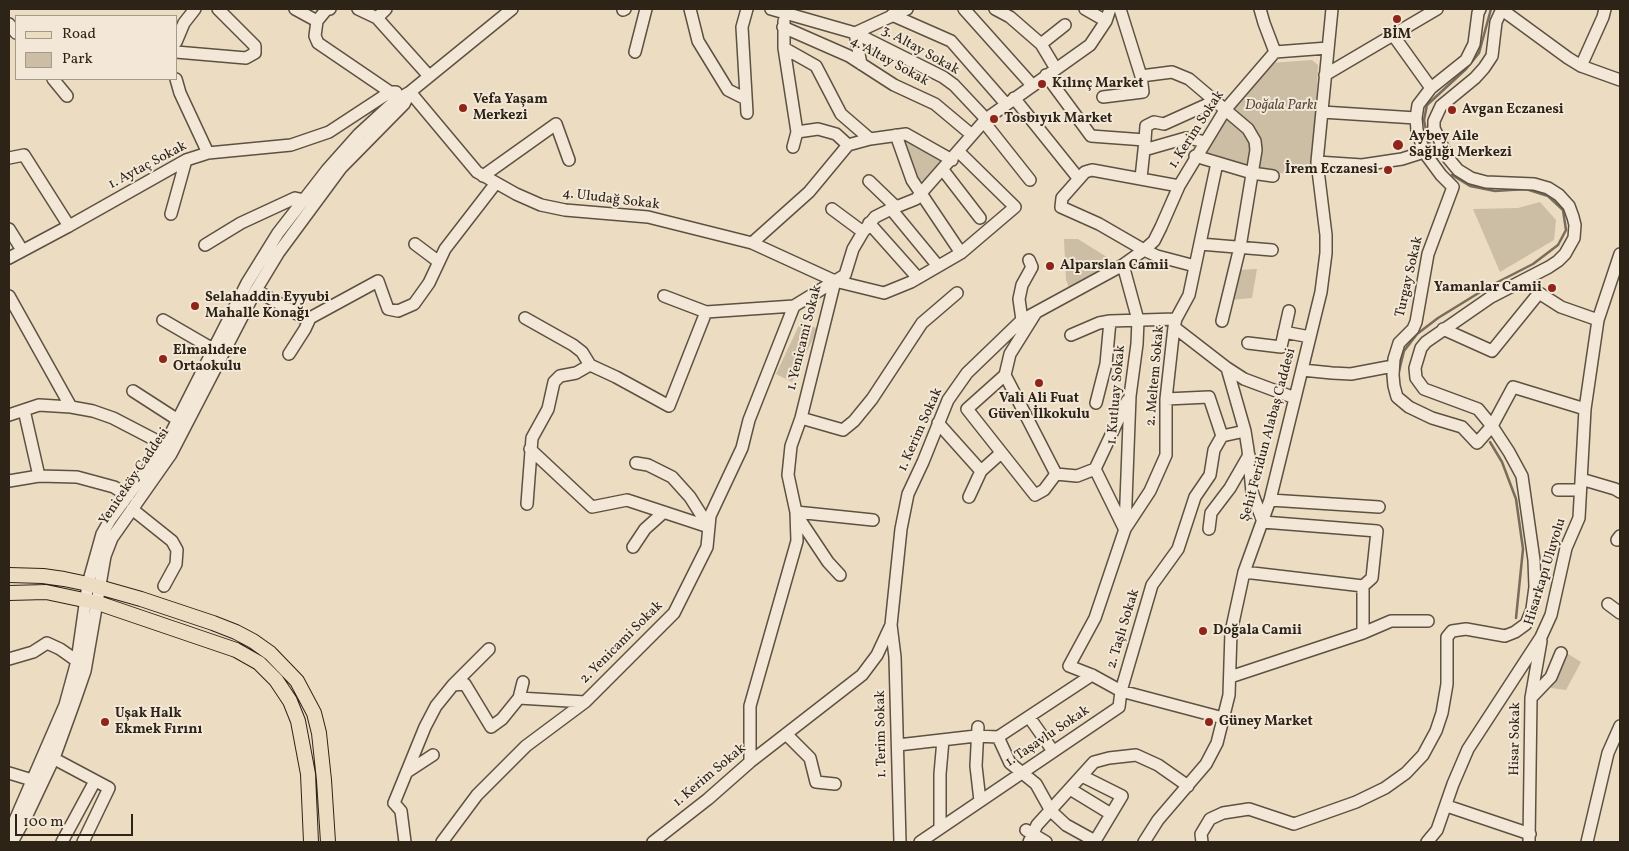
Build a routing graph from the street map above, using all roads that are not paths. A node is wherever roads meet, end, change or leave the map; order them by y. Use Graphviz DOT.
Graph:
graph roads {
  1 [pos="195,9"];
  2 [pos="218,9"];
  3 [pos="295,9"];
  4 [pos="330,9"];
  5 [pos="358,9"];
  6 [pos="386,9"];
  7 [pos="512,9"];
  8 [pos="646,9"];
  9 [pos="690,9"];
  10 [pos="747,9"];
  11 [pos="771,9"];
  12 [pos="907,9"];
  13 [pos="964,9"];
  14 [pos="995,9"];
  15 [pos="1085,9"];
  16 [pos="1110,9"];
  17 [pos="1120,9"];
  18 [pos="1260,9"];
  19 [pos="1332,9"];
  20 [pos="1437,9"];
  21 [pos="1480,9"];
  22 [pos="1502,9"];
  23 [pos="1605,9"];
  24 [pos="784,12"];
  25 [pos="892,15"];
  26 [pos="377,18"];
  27 [pos="317,21"];
  28 [pos="1106,21"];
  29 [pos="1065,25"];
  30 [pos="783,28"];
  31 [pos="855,33"];
  32 [pos="1393,34"];
  33 [pos="178,37"];
  34 [pos="1041,44"];
  35 [pos="784,48"];
  36 [pos="1328,48"];
  37 [pos="178,52"];
  38 [pos="635,52"];
  39 [pos="1275,52"];
  40 [pos="861,64"];
  41 [pos="1581,66"];
  42 [pos="1051,72"];
  43 [pos="1325,75"];
  44 [pos="429,76"];
  45 [pos="1140,76"];
  46 [pos="54,80"];
  47 [pos="176,80"];
  48 [pos="1620,80"];
  49 [pos="1032,85"];
  50 [pos="1431,88"];
  51 [pos="390,92"];
  52 [pos="410,92"];
  53 [pos="67,96"];
  54 [pos="1103,97"];
  55 [pos="746,99"];
  56 [pos="1010,101"];
  57 [pos="1215,101"];
  58 [pos="1225,110"];
  59 [pos="1322,112"];
  60 [pos="747,113"];
  61 [pos="1416,118"];
  62 [pos="985,120"];
  63 [pos="797,132"];
  64 [pos="972,135"];
  65 [pos="896,136"];
  66 [pos="870,138"];
  67 [pos="1204,142"];
  68 [pos="848,145"];
  69 [pos="1144,145"];
  70 [pos="793,147"];
  71 [pos="1424,152"];
  72 [pos="208,153"];
  73 [pos="955,156"];
  74 [pos="1196,156"];
  75 [pos="9,158"];
  76 [pos="1448,158"];
  77 [pos="186,160"];
  78 [pos="569,160"];
  79 [pos="1317,162"];
  80 [pos="1217,163"];
  81 [pos="1432,163"];
  82 [pos="943,170"];
  83 [pos="1252,172"];
  84 [pos="483,176"];
  85 [pos="1274,176"];
  86 [pos="1141,178"];
  87 [pos="1079,179"];
  88 [pos="1030,180"];
  89 [pos="869,181"];
  90 [pos="496,183"];
  91 [pos="1178,186"];
  92 [pos="922,193"];
  93 [pos="304,200"];
  94 [pos="893,208"];
  95 [pos="832,209"];
  96 [pos="171,214"];
  97 [pos="980,218"];
  98 [pos="69,226"];
  99 [pos="866,228"];
  100 [pos="9,229"];
  101 [pos="752,243"];
  102 [pos="415,244"];
  103 [pos="1200,244"];
  104 [pos="205,245"];
  105 [pos="1240,247"];
  106 [pos="22,250"];
  107 [pos="1144,250"];
  108 [pos="1272,250"];
  109 [pos="961,253"];
  110 [pos="1620,255"];
  111 [pos="9,258"];
  112 [pos="1029,260"];
  113 [pos="439,262"];
  114 [pos="1123,265"];
  115 [pos="938,266"];
  116 [pos="1195,266"];
  117 [pos="918,278"];
  118 [pos="835,281"];
  119 [pos="256,290"];
  120 [pos="957,293"];
  121 [pos="9,296"];
  122 [pos="664,296"];
  123 [pos="794,306"];
  124 [pos="1037,311"];
  125 [pos="1289,311"];
  126 [pos="706,312"];
  127 [pos="13,315"];
  128 [pos="310,318"];
  129 [pos="525,318"];
  130 [pos="163,320"];
  131 [pos="1022,320"];
  132 [pos="1138,320"];
  133 [pos="1598,320"];
  134 [pos="234,321"];
  135 [pos="1110,321"];
  136 [pos="1222,321"];
  137 [pos="1175,323"];
  138 [pos="1443,329"];
  139 [pos="1284,332"];
  140 [pos="1071,335"];
  141 [pos="1310,337"];
  142 [pos="1248,342"];
  143 [pos="213,349"];
  144 [pos="289,354"];
  145 [pos="590,365"];
  146 [pos="1393,366"];
  147 [pos="1227,368"];
  148 [pos="1302,370"];
  149 [pos="1005,376"];
  150 [pos="133,391"];
  151 [pos="1130,396"];
  152 [pos="1295,398"];
  153 [pos="1166,399"];
  154 [pos="1096,403"];
  155 [pos="71,407"];
  156 [pos="1585,408"];
  157 [pos="24,410"];
  158 [pos="10,412"];
  159 [pos="801,418"];
  160 [pos="178,420"];
  161 [pos="938,423"];
  162 [pos="1492,426"];
  163 [pos="1245,432"];
  164 [pos="1222,436"];
  165 [pos="165,445"];
  166 [pos="530,449"];
  167 [pos="1001,453"];
  168 [pos="1249,455"];
  169 [pos="636,463"];
  170 [pos="1095,469"];
  171 [pos="981,471"];
  172 [pos="1056,474"];
  173 [pos="39,476"];
  174 [pos="9,481"];
  175 [pos="1580,484"];
  176 [pos="1618,487"];
  177 [pos="1558,490"];
  178 [pos="128,496"];
  179 [pos="969,497"];
  180 [pos="1270,500"];
  181 [pos="527,504"];
  182 [pos="1380,507"];
  183 [pos="132,509"];
  184 [pos="664,512"];
  185 [pos="796,512"];
  186 [pos="874,520"];
  187 [pos="1263,522"];
  188 [pos="709,528"];
  189 [pos="1125,529"];
  190 [pos="1209,529"];
  191 [pos="633,547"];
  192 [pos="1244,572"];
  193 [pos="9,575"];
  194 [pos="840,575"];
  195 [pos="94,585"];
  196 [pos="164,586"];
  197 [pos="1363,586"];
  198 [pos="9,593"];
  199 [pos="92,602"];
  200 [pos="1608,604"];
  201 [pos="1620,613"];
  202 [pos="1428,621"];
  203 [pos="891,625"];
  204 [pos="1364,632"];
  205 [pos="1541,637"];
  206 [pos="488,649"];
  207 [pos="1561,653"];
  208 [pos="9,659"];
  209 [pos="77,661"];
  210 [pos="1092,675"];
  211 [pos="1230,677"];
  212 [pos="522,682"];
  213 [pos="453,685"];
  214 [pos="1121,691"];
  215 [pos="519,698"];
  216 [pos="1531,698"];
  217 [pos="585,702"];
  218 [pos="1030,717"];
  219 [pos="1223,718"];
  220 [pos="1620,726"];
  221 [pos="977,732"];
  222 [pos="786,734"];
  223 [pos="998,737"];
  224 [pos="943,740"];
  225 [pos="898,745"];
  226 [pos="1053,751"];
  227 [pos="433,755"];
  228 [pos="50,756"];
  229 [pos="750,762"];
  230 [pos="407,772"];
  231 [pos="9,773"];
  232 [pos="1021,773"];
  233 [pos="1082,776"];
  234 [pos="32,780"];
  235 [pos="96,781"];
  236 [pos="835,784"];
  237 [pos="1188,786"];
  238 [pos="1070,789"];
  239 [pos="980,801"];
  240 [pos="1446,806"];
  241 [pos="1051,811"];
  242 [pos="1111,814"];
  243 [pos="940,828"];
  244 [pos="9,834"];
  245 [pos="1030,835"];
  246 [pos="1530,838"];
  247 [pos="1095,841"];
  248 [pos="12,842"];
  249 [pos="62,842"];
  250 [pos="83,842"];
  251 [pos="311,842"];
  252 [pos="328,842"];
  253 [pos="405,842"];
  254 [pos="442,842"];
  255 [pos="653,842"];
  256 [pos="900,842"];
  257 [pos="920,842"];
  258 [pos="1046,842"];
  259 [pos="1144,842"];
  260 [pos="1202,842"];
  261 [pos="1427,842"];
  262 [pos="1587,842"];
  1 -- 33 [label="street"];
  2 -- 37 [label="street"];
  3 -- 27 [label="street"];
  4 -- 27 [label="street"];
  5 -- 26 [label="street"];
  6 -- 26 [label="street"];
  7 -- 44 [label="street, Yeniceköy Caddesi"];
  8 -- 38 [label="street"];
  9 -- 55 [label="street"];
  10 -- 55 [label="street"];
  11 -- 24 [label="street, 3. Altay Sokak"];
  12 -- 25 [label="street"];
  13 -- 49 [label="street"];
  14 -- 34 [label="street"];
  15 -- 28 [label="street"];
  16 -- 28 [label="street, 1. Yenicami Sokak"];
  17 -- 45 [label="street"];
  18 -- 39 [label="street"];
  19 -- 36 [label="street, Şehit Feridun Alabaş Caddesi"];
  20 -- 32 [label="street"];
  21 -- 50 [label="street"];
  22 -- 41 [label="street"];
  22 -- 76 [label="street"];
  23 -- 41 [label="street"];
  24 -- 30 [label="street"];
  24 -- 31 [label="street, 3. Altay Sokak"];
  25 -- 31 [label="street"];
  25 -- 56 [label="street"];
  26 -- 44 [label="street"];
  27 -- 51 [label="street"];
  28 -- 42 [label="street, 1. Yenicami Sokak"];
  29 -- 34 [label="street"];
  30 -- 35 [label="street"];
  30 -- 40 [label="street, 4. Altay Sokak"];
  31 -- 40 [label="street"];
  31 -- 62 [label="street, 3. Altay Sokak"];
  32 -- 43 [label="street"];
  32 -- 50 [label="street"];
  34 -- 42 [label="street"];
  35 -- 63 [label="street"];
  35 -- 66 [label="street"];
  36 -- 39 [label="street"];
  36 -- 43 [label="street, Şehit Feridun Alabaş Caddesi"];
  39 -- 58 [label="street, 1. Kerim Sokak"];
  40 -- 64 [label="street, 4. Altay Sokak"];
  41 -- 48 [label="street"];
  42 -- 49 [label="street, 1. Yenicami Sokak"];
  42 -- 69 [label="street"];
  43 -- 59 [label="street, Şehit Feridun Alabaş Caddesi"];
  44 -- 52 [label="street, Yeniceköy Caddesi"];
  45 -- 54 [label="street"];
  45 -- 57 [label="street"];
  46 -- 53 [label="street"];
  47 -- 72 [label="street"];
  49 -- 56 [label="street, 1. Yenicami Sokak"];
  50 -- 61 [label="street"];
  51 -- 52 [label="street"];
  51 -- 72 [label="street, 1. Aytaç Sokak"];
  52 -- 84 [label="street, 4. Uludağ Sokak"];
  52 -- 93 [label="street, Yeniceköy Caddesi"];
  52 -- 119 [label="street, Yeniceköy Caddesi"];
  55 -- 60 [label="street"];
  56 -- 62 [label="street, 1. Yenicami Sokak"];
  56 -- 87 [label="street"];
  57 -- 58 [label="street"];
  57 -- 69 [label="street"];
  58 -- 67 [label="street, 1. Kerim Sokak"];
  58 -- 83 [label="street"];
  59 -- 61 [label="street"];
  59 -- 79 [label="street, Şehit Feridun Alabaş Caddesi"];
  61 -- 71 [label="street"];
  62 -- 64 [label="street, 1. Yenicami Sokak"];
  62 -- 88 [label="street, 3. Altay Sokak"];
  63 -- 68 [label="street"];
  63 -- 70 [label="street"];
  64 -- 73 [label="street, 1. Yenicami Sokak"];
  65 -- 66 [label="street"];
  65 -- 73 [label="street"];
  65 -- 92 [label="street"];
  66 -- 68 [label="street"];
  67 -- 69 [label="street"];
  67 -- 74 [label="street, 1. Kerim Sokak"];
  68 -- 101 [label="street"];
  69 -- 86 [label="street"];
  71 -- 79 [label="street"];
  71 -- 81 [label="street"];
  72 -- 77 [label="street, 1. Aytaç Sokak"];
  73 -- 82 [label="street, 1. Yenicami Sokak"];
  73 -- 109 [label="street"];
  74 -- 80 [label="street"];
  74 -- 91 [label="street, 1. Kerim Sokak"];
  75 -- 98 [label="street"];
  76 -- 81 [label="street"];
  76 -- 138 [label="street"];
  77 -- 96 [label="street"];
  77 -- 98 [label="street, 1. Aytaç Sokak"];
  78 -- 84 [label="street"];
  79 -- 141 [label="street, Şehit Feridun Alabaş Caddesi"];
  80 -- 83 [label="street"];
  80 -- 103 [label="street, 2. Meltem Sokak"];
  81 -- 146 [label="street, Turgay Sokak"];
  82 -- 92 [label="street, 1. Yenicami Sokak"];
  82 -- 97 [label="street"];
  83 -- 85 [label="street"];
  83 -- 105 [label="street"];
  84 -- 90 [label="street, 4. Uludağ Sokak"];
  86 -- 87 [label="street"];
  86 -- 91 [label="street"];
  87 -- 107 [label="street"];
  89 -- 94 [label="street"];
  90 -- 101 [label="street, 4. Uludağ Sokak"];
  90 -- 113 [label="street"];
  91 -- 107 [label="street, 1. Kerim Sokak"];
  92 -- 94 [label="street, 1. Yenicami Sokak"];
  92 -- 109 [label="street"];
  93 -- 104 [label="street"];
  93 -- 134 [label="street, Yeniceköy Caddesi"];
  94 -- 99 [label="street, 1. Yenicami Sokak"];
  94 -- 115 [label="street"];
  95 -- 99 [label="street"];
  98 -- 106 [label="street, 1. Aytaç Sokak"];
  99 -- 117 [label="street"];
  99 -- 118 [label="street, 1. Yenicami Sokak"];
  100 -- 106 [label="street"];
  101 -- 118 [label="street, 4. Uludağ Sokak"];
  102 -- 113 [label="street"];
  103 -- 105 [label="street"];
  103 -- 116 [label="street, 2. Meltem Sokak"];
  105 -- 108 [label="street"];
  105 -- 136 [label="street"];
  106 -- 111 [label="street, 1. Aytaç Sokak"];
  107 -- 114 [label="street, 1. Kerim Sokak"];
  107 -- 116 [label="street"];
  109 -- 115 [label="street"];
  110 -- 133 [label="street, Hisarkapı Uluyolu"];
  112 -- 131 [label="street"];
  113 -- 128 [label="street"];
  114 -- 124 [label="street, 1. Kerim Sokak"];
  114 -- 132 [label="street, 1. Kutluay Sokak"];
  115 -- 117 [label="street"];
  116 -- 137 [label="street, 2. Meltem Sokak"];
  117 -- 118 [label="street, 4. Uludağ Sokak"];
  118 -- 123 [label="street"];
  118 -- 159 [label="street, 1. Yenicami Sokak"];
  119 -- 128 [label="street"];
  119 -- 134 [label="street, Yeniceköy Caddesi"];
  120 -- 159 [label="street"];
  121 -- 127 [label="street"];
  122 -- 126 [label="street"];
  123 -- 126 [label="street"];
  123 -- 188 [label="street, 2. Yenicami Sokak"];
  124 -- 131 [label="street, 1. Kerim Sokak"];
  124 -- 149 [label="street"];
  125 -- 139 [label="street"];
  126 -- 145 [label="street"];
  127 -- 155 [label="street"];
  128 -- 144 [label="street"];
  129 -- 145 [label="street"];
  130 -- 143 [label="street"];
  131 -- 161 [label="street, 1. Kerim Sokak"];
  132 -- 135 [label="street"];
  132 -- 137 [label="street"];
  132 -- 151 [label="street, 1. Kutluay Sokak"];
  133 -- 138 [label="street"];
  133 -- 156 [label="street, Hisarkapı Uluyolu"];
  134 -- 143 [label="street, Yeniceköy Caddesi"];
  134 -- 183 [label="street, Yeniceköy Caddesi"];
  135 -- 140 [label="street"];
  135 -- 154 [label="street"];
  137 -- 147 [label="street"];
  137 -- 153 [label="street, 2. Meltem Sokak"];
  138 -- 162 [label="street"];
  139 -- 141 [label="street"];
  139 -- 142 [label="street"];
  141 -- 148 [label="street, Şehit Feridun Alabaş Caddesi"];
  143 -- 160 [label="street, Yeniceköy Caddesi"];
  145 -- 166 [label="street"];
  146 -- 148 [label="street"];
  146 -- 162 [label="street, Turgay Sokak"];
  147 -- 152 [label="street"];
  147 -- 163 [label="street"];
  148 -- 152 [label="street, Şehit Feridun Alabaş Caddesi"];
  149 -- 167 [label="street"];
  149 -- 172 [label="street"];
  150 -- 160 [label="street"];
  151 -- 170 [label="street"];
  151 -- 189 [label="street, 1. Kutluay Sokak"];
  152 -- 180 [label="street, Şehit Feridun Alabaş Caddesi"];
  153 -- 164 [label="street"];
  153 -- 189 [label="street, 2. Meltem Sokak"];
  155 -- 157 [label="street"];
  155 -- 165 [label="street"];
  156 -- 162 [label="street"];
  156 -- 175 [label="street, Hisarkapı Uluyolu"];
  157 -- 158 [label="street"];
  157 -- 173 [label="street"];
  159 -- 185 [label="street, 1. Yenicami Sokak"];
  160 -- 165 [label="street, Yeniceköy Caddesi"];
  161 -- 171 [label="street"];
  161 -- 203 [label="street, 1. Kerim Sokak"];
  162 -- 260 [label="street"];
  163 -- 164 [label="street"];
  163 -- 168 [label="street"];
  164 -- 214 [label="street, 2. Taşlı Sokak"];
  165 -- 178 [label="street, Yeniceköy Caddesi"];
  166 -- 181 [label="street"];
  166 -- 184 [label="street"];
  167 -- 171 [label="street"];
  167 -- 172 [label="street"];
  168 -- 187 [label="street"];
  168 -- 190 [label="street"];
  169 -- 188 [label="street"];
  170 -- 172 [label="street"];
  170 -- 189 [label="street"];
  171 -- 179 [label="street"];
  173 -- 174 [label="street"];
  173 -- 178 [label="street"];
  175 -- 176 [label="street"];
  175 -- 177 [label="street"];
  175 -- 205 [label="street, Hisarkapı Uluyolu"];
  178 -- 195 [label="street, Yeniceköy Caddesi"];
  180 -- 182 [label="street"];
  180 -- 187 [label="street, Şehit Feridun Alabaş Caddesi"];
  183 -- 195 [label="street, Yeniceköy Caddesi"];
  183 -- 196 [label="street"];
  184 -- 188 [label="street"];
  184 -- 191 [label="street"];
  185 -- 186 [label="street"];
  185 -- 194 [label="street"];
  185 -- 229 [label="street, 1. Yenicami Sokak"];
  187 -- 192 [label="street, Şehit Feridun Alabaş Caddesi"];
  187 -- 197 [label="street"];
  188 -- 217 [label="street, 2. Yenicami Sokak"];
  189 -- 210 [label="street, 2. Meltem Sokak"];
  192 -- 197 [label="street"];
  192 -- 211 [label="street, Şehit Feridun Alabaş Caddesi"];
  193 -- 195 [label="main road"];
  195 -- 199 [label="street, Yeniceköy Caddesi"];
  195 -- 252 [label="main road"];
  197 -- 204 [label="street"];
  198 -- 199 [label="main road"];
  199 -- 209 [label="street, Yeniceköy Caddesi"];
  199 -- 228 [label="street, Yeniceköy Caddesi"];
  199 -- 251 [label="main road"];
  200 -- 201 [label="street"];
  202 -- 204 [label="street"];
  203 -- 222 [label="street, 1. Kerim Sokak"];
  203 -- 225 [label="street, 1. Terim Sokak"];
  204 -- 211 [label="street"];
  205 -- 216 [label="street, Hisar Sokak"];
  205 -- 240 [label="street, Hisarkapı Uluyolu"];
  206 -- 213 [label="street"];
  207 -- 216 [label="street"];
  208 -- 209 [label="street"];
  209 -- 228 [label="street, Yeniceköy Caddesi"];
  210 -- 214 [label="street"];
  210 -- 218 [label="street"];
  211 -- 219 [label="street, Şehit Feridun Alabaş Caddesi"];
  212 -- 215 [label="street"];
  213 -- 215 [label="street"];
  213 -- 230 [label="street"];
  214 -- 219 [label="street"];
  214 -- 226 [label="street, 1. Taşavlu Sokak"];
  215 -- 217 [label="street"];
  216 -- 246 [label="street, Hisar Sokak"];
  217 -- 254 [label="street, 2. Yenicami Sokak"];
  218 -- 223 [label="street"];
  218 -- 226 [label="street"];
  219 -- 237 [label="street, Şehit Feridun Alabaş Caddesi"];
  220 -- 262 [label="street"];
  221 -- 223 [label="street"];
  221 -- 224 [label="street"];
  221 -- 239 [label="street"];
  222 -- 229 [label="street, 1. Kerim Sokak"];
  222 -- 236 [label="street"];
  223 -- 232 [label="street"];
  224 -- 225 [label="street"];
  224 -- 243 [label="street"];
  225 -- 256 [label="street, 1. Terim Sokak"];
  226 -- 232 [label="street, 1. Taşavlu Sokak"];
  227 -- 230 [label="street"];
  228 -- 234 [label="street, Yeniceköy Caddesi"];
  228 -- 235 [label="street"];
  228 -- 248 [label="street, Yeniceköy Caddesi"];
  229 -- 255 [label="street, 1. Kerim Sokak"];
  230 -- 253 [label="street"];
  231 -- 234 [label="street"];
  232 -- 239 [label="street, 1. Taşavlu Sokak"];
  232 -- 241 [label="street"];
  233 -- 237 [label="street"];
  233 -- 238 [label="street"];
  233 -- 242 [label="street"];
  234 -- 244 [label="street, Yeniceköy Caddesi"];
  235 -- 249 [label="street"];
  235 -- 250 [label="street"];
  237 -- 259 [label="street, Şehit Feridun Alabaş Caddesi"];
  238 -- 241 [label="street"];
  238 -- 242 [label="street"];
  239 -- 243 [label="street, 1. Taşavlu Sokak"];
  240 -- 246 [label="street"];
  240 -- 261 [label="street, Hisarkapı Uluyolu"];
  241 -- 245 [label="street"];
  241 -- 247 [label="street"];
  242 -- 247 [label="street"];
  243 -- 257 [label="street, 1. Taşavlu Sokak"];
  245 -- 258 [label="street"];
}
